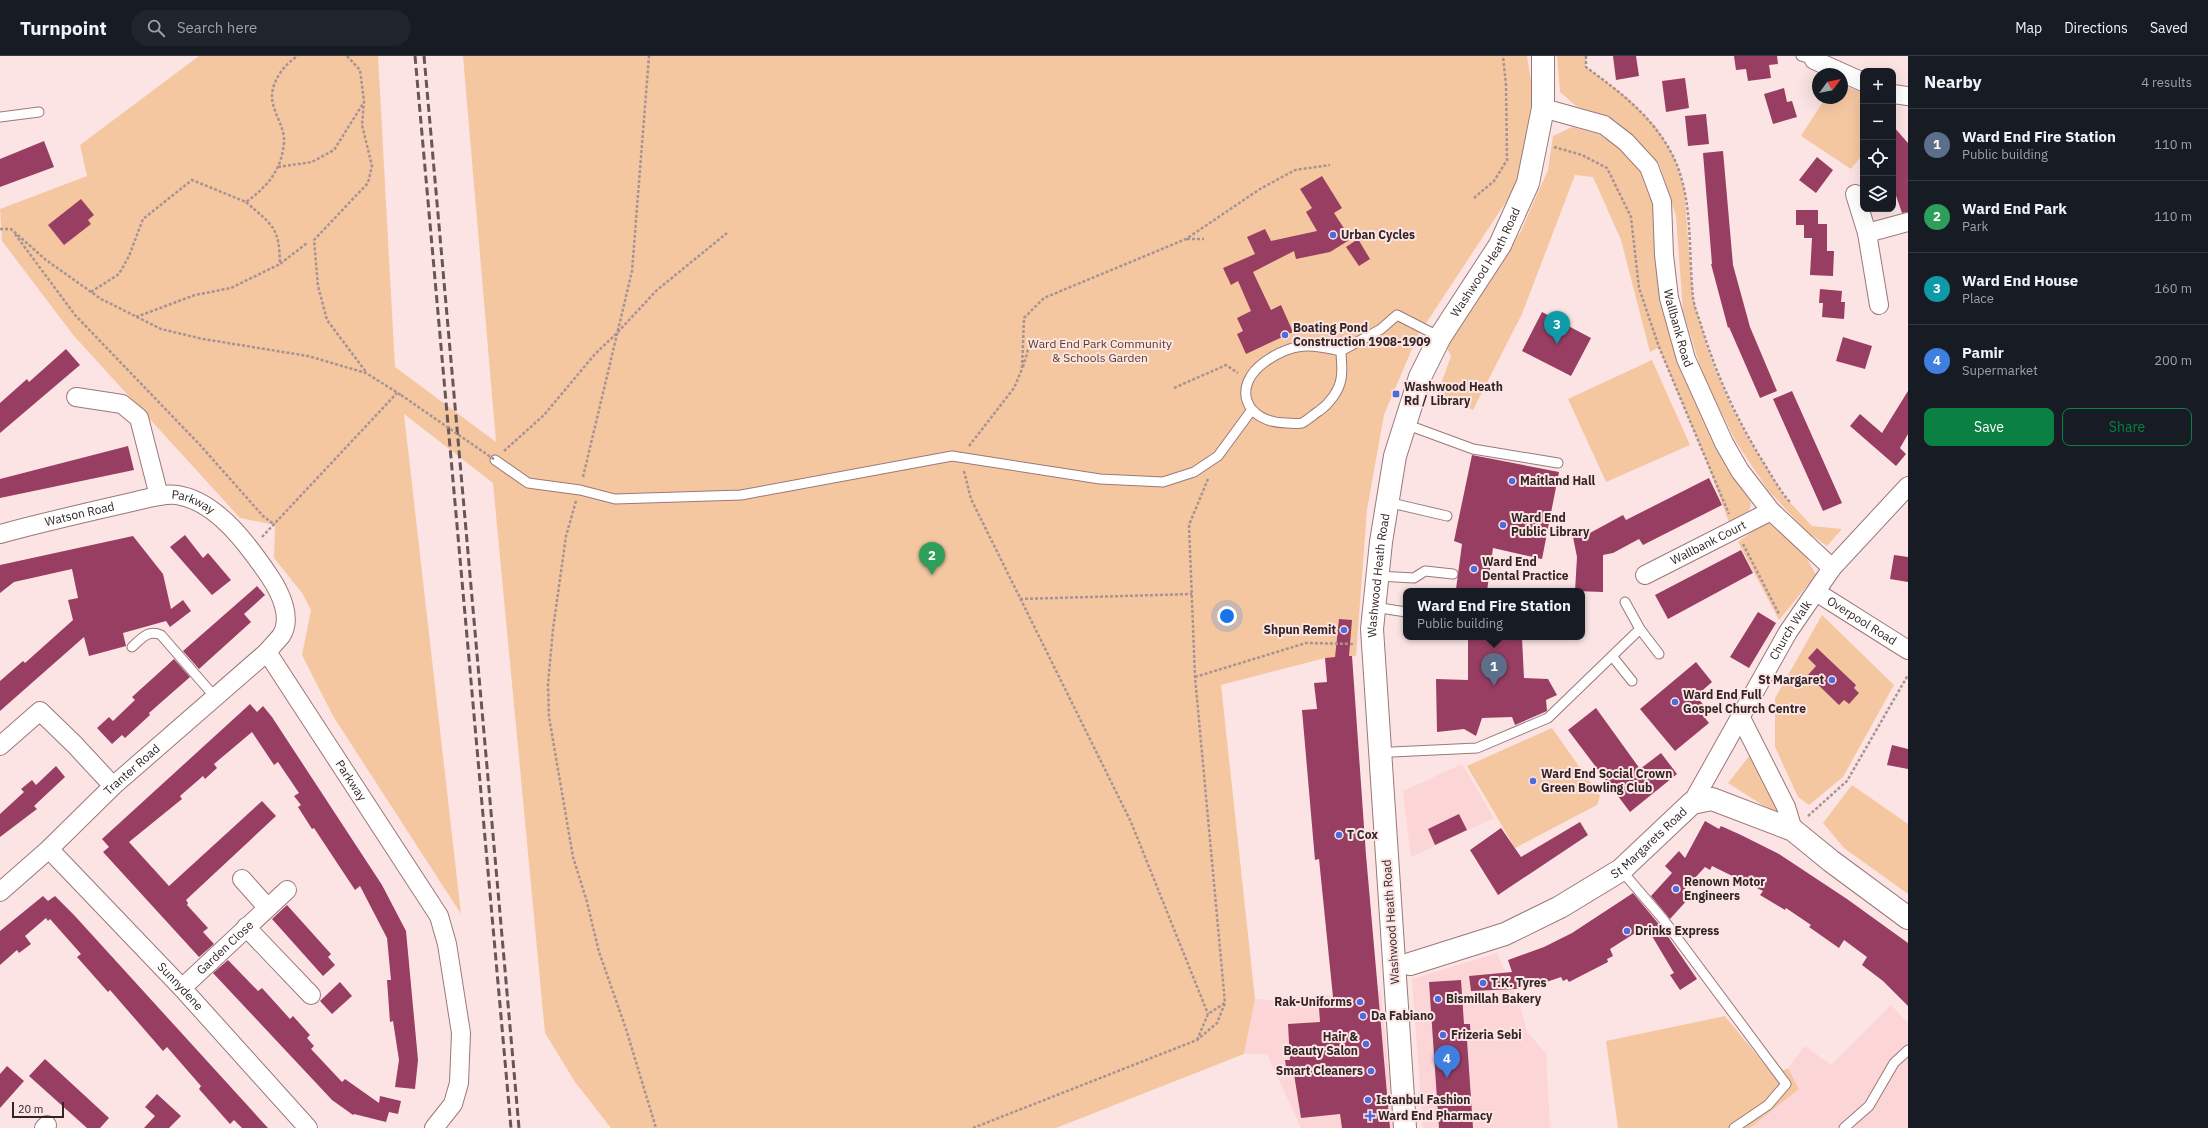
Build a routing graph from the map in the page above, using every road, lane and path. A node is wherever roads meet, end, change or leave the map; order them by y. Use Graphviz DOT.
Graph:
graph roads {
  1 [pos="298,56"];
  2 [pos="347,56"];
  3 [pos="649,56"];
  4 [pos="1503,56"];
  5 [pos="1543,56"];
  6 [pos="1586,56"];
  7 [pos="1808,58"];
  8 [pos="1860,81"];
  9 [pos="1896,94"];
  10 [pos="1908,96"];
  11 [pos="364,101"];
  12 [pos="1543,108"];
  13 [pos="39,112"];
  14 [pos="0,118"];
  15 [pos="1330,166"];
  16 [pos="278,167"];
  17 [pos="1855,194"];
  18 [pos="1474,198"];
  19 [pos="246,202"];
  20 [pos="1908,222"];
  21 [pos="0,229"];
  22 [pos="11,229"];
  23 [pos="727,233"];
  24 [pos="1867,233"];
  25 [pos="1186,239"];
  26 [pos="1204,239"];
  27 [pos="307,243"];
  28 [pos="280,264"];
  29 [pos="91,292"];
  30 [pos="1879,305"];
  31 [pos="136,317"];
  32 [pos="616,334"];
  33 [pos="1440,337"];
  34 [pos="1034,343"];
  35 [pos="1341,352"];
  36 [pos="1022,369"];
  37 [pos="366,373"];
  38 [pos="1247,379"];
  39 [pos="1174,388"];
  40 [pos="397,393"];
  41 [pos="76,397"];
  42 [pos="1252,410"];
  43 [pos="1405,424"];
  44 [pos="1218,456"];
  45 [pos="960,458"];
  46 [pos="495,460"];
  47 [pos="1558,463"];
  48 [pos="1908,486"];
  49 [pos="580,490"];
  50 [pos="159,496"];
  51 [pos="1387,502"];
  52 [pos="1793,505"];
  53 [pos="1771,511"];
  54 [pos="1447,516"];
  55 [pos="0,534"];
  56 [pos="1832,568"];
  57 [pos="1453,574"];
  58 [pos="1645,574"];
  59 [pos="1377,576"];
  60 [pos="1816,592"];
  61 [pos="1192,594"];
  62 [pos="1020,599"];
  63 [pos="1625,602"];
  64 [pos="1374,607"];
  65 [pos="1403,612"];
  66 [pos="1640,629"];
  67 [pos="1373,645"];
  68 [pos="132,647"];
  69 [pos="1908,650"];
  70 [pos="267,652"];
  71 [pos="1659,654"];
  72 [pos="1612,656"];
  73 [pos="1908,674"];
  74 [pos="1195,677"];
  75 [pos="1632,682"];
  76 [pos="215,697"];
  77 [pos="1740,716"];
  78 [pos="0,746"];
  79 [pos="1380,755"];
  80 [pos="112,786"];
  81 [pos="1692,803"];
  82 [pos="1793,830"];
  83 [pos="49,849"];
  84 [pos="1621,870"];
  85 [pos="242,878"];
  86 [pos="3,884"];
  87 [pos="287,890"];
  88 [pos="267,907"];
  89 [pos="1908,918"];
  90 [pos="246,927"];
  91 [pos="1402,967"];
  92 [pos="182,988"];
  93 [pos="311,995"];
  94 [pos="1225,1003"];
  95 [pos="1208,1014"];
  96 [pos="1197,1040"];
  97 [pos="1908,1050"];
  98 [pos="308,1128"];
  99 [pos="434,1128"];
  100 [pos="656,1128"];
  101 [pos="973,1128"];
  102 [pos="1405,1128"];
  103 [pos="1734,1128"];
  104 [pos="1844,1128"];
  1 -- 16 [label="path"];
  2 -- 11 [label="path"];
  3 -- 32 [label="path"];
  4 -- 18 [label="path"];
  5 -- 12 [label="main road, Washwood Heath Road"];
  6 -- 52 [label="path"];
  7 -- 8 [label="street"];
  9 -- 10 [label="street"];
  11 -- 16 [label="path"];
  11 -- 37 [label="path"];
  12 -- 33 [label="main road, Washwood Heath Road"];
  12 -- 53 [label="street, Wallbank Road"];
  13 -- 14 [label="lane"];
  15 -- 25 [label="path"];
  16 -- 19 [label="path"];
  17 -- 24 [label="street"];
  19 -- 28 [label="path"];
  19 -- 29 [label="path"];
  20 -- 24 [label="street"];
  21 -- 22 [label="path"];
  22 -- 29 [label="path"];
  22 -- 40 [label="path"];
  23 -- 32 [label="path"];
  24 -- 30 [label="street"];
  25 -- 26 [label="path"];
  25 -- 36 [label="path"];
  27 -- 28 [label="path"];
  28 -- 31 [label="path"];
  29 -- 31 [label="path"];
  31 -- 37 [label="path"];
  32 -- 46 [label="path"];
  32 -- 49 [label="path"];
  33 -- 35 [label="lane"];
  33 -- 43 [label="main road, Washwood Heath Road"];
  34 -- 36 [label="path"];
  35 -- 38 [label="lane"];
  35 -- 42 [label="lane"];
  36 -- 45 [label="path"];
  37 -- 40 [label="path"];
  38 -- 39 [label="path"];
  38 -- 42 [label="lane"];
  40 -- 46 [label="path, bridge"];
  41 -- 50 [label="street"];
  42 -- 44 [label="lane"];
  43 -- 47 [label="lane"];
  43 -- 51 [label="main road, Washwood Heath Road"];
  44 -- 45 [label="lane"];
  44 -- 61 [label="path"];
  45 -- 49 [label="lane"];
  45 -- 62 [label="path"];
  46 -- 49 [label="lane"];
  48 -- 56 [label="street, Church Walk"];
  49 -- 100 [label="path"];
  50 -- 55 [label="street, Watson Road"];
  50 -- 70 [label="street, Parkway"];
  51 -- 54 [label="lane"];
  51 -- 59 [label="main road, Washwood Heath Road"];
  53 -- 56 [label="street, Wallbank Road"];
  53 -- 58 [label="street, Wallbank Court"];
  56 -- 60 [label="street, Church Walk"];
  57 -- 59 [label="lane"];
  59 -- 64 [label="main road, Washwood Heath Road"];
  60 -- 69 [label="street, Overpool Road"];
  60 -- 77 [label="street, Church Walk"];
  61 -- 62 [label="path"];
  61 -- 74 [label="path"];
  62 -- 95 [label="path"];
  63 -- 66 [label="lane"];
  64 -- 65 [label="lane"];
  64 -- 67 [label="main road, Washwood Heath Road"];
  66 -- 71 [label="lane"];
  66 -- 72 [label="lane"];
  67 -- 74 [label="path"];
  67 -- 79 [label="main road, Washwood Heath Road"];
  68 -- 76 [label="lane"];
  70 -- 76 [label="street, Tranter Road"];
  70 -- 99 [label="street, Parkway"];
  72 -- 75 [label="lane"];
  72 -- 79 [label="lane"];
  73 -- 82 [label="path"];
  74 -- 94 [label="path"];
  76 -- 80 [label="street, Tranter Road"];
  77 -- 81 [label="street, Church Walk"];
  77 -- 82 [label="street"];
  78 -- 80 [label="street"];
  79 -- 91 [label="main road, Washwood Heath Road"];
  80 -- 83 [label="street, Tranter Road"];
  81 -- 82 [label="main road, St Margarets Road"];
  81 -- 84 [label="main road, St Margarets Road"];
  82 -- 89 [label="main road, St Margarets Road"];
  83 -- 86 [label="street, Tranter Road"];
  83 -- 92 [label="street, Sunnydene"];
  84 -- 91 [label="main road, St Margarets Road"];
  84 -- 103 [label="lane"];
  85 -- 88 [label="street"];
  87 -- 88 [label="street, Garden Close"];
  88 -- 90 [label="street, Garden Close"];
  90 -- 92 [label="street, Garden Close"];
  90 -- 93 [label="street"];
  91 -- 102 [label="main road, Washwood Heath Road"];
  92 -- 98 [label="street, Sunnydene"];
  94 -- 95 [label="path"];
  94 -- 96 [label="path"];
  95 -- 96 [label="path"];
  96 -- 101 [label="path"];
  97 -- 104 [label="lane"];
}
